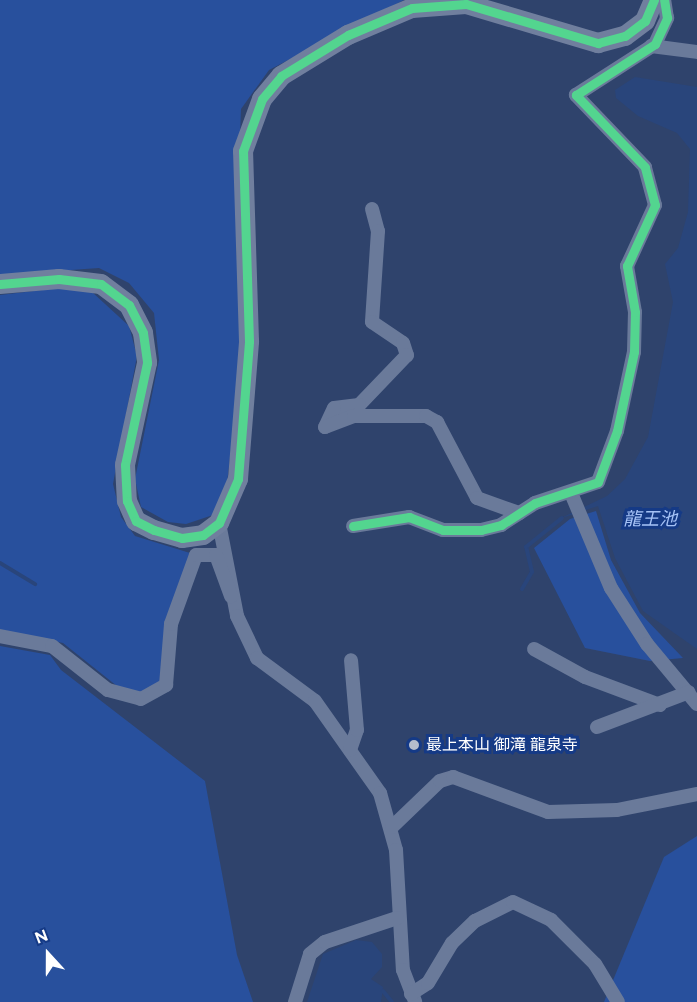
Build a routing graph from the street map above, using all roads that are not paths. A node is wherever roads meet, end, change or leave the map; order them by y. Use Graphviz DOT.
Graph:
graph roads {
  1 [pos="654,0"];
  2 [pos="664,0"];
  3 [pos="651,46"];
  4 [pos="697,52"];
  5 [pos="372,209"];
  6 [pos="0,284"];
  7 [pos="570,493"];
  8 [pos="519,513"];
  9 [pos="219,523"];
  10 [pos="353,526"];
  11 [pos="232,598"];
  12 [pos="0,636"];
  13 [pos="534,649"];
  14 [pos="351,660"];
  15 [pos="693,698"];
  16 [pos="660,705"];
  17 [pos="597,728"];
  18 [pos="350,750"];
  19 [pos="697,794"];
  20 [pos="392,827"];
  21 [pos="397,918"];
  22 [pos="413,998"];
  23 [pos="295,1002"];
  24 [pos="618,1002"];
  1 -- 9 [label="street"];
  2 -- 3 [label="street"];
  3 -- 4 [label="street"];
  3 -- 7 [label="street"];
  5 -- 8 [label="street"];
  6 -- 9 [label="street"];
  7 -- 8 [label="street"];
  7 -- 15 [label="street"];
  8 -- 10 [label="street"];
  9 -- 11 [label="street"];
  11 -- 12 [label="street"];
  11 -- 18 [label="street"];
  13 -- 16 [label="street"];
  14 -- 18 [label="street"];
  15 -- 16 [label="street"];
  16 -- 17 [label="street"];
  18 -- 20 [label="street"];
  19 -- 20 [label="street"];
  20 -- 21 [label="street"];
  21 -- 22 [label="street"];
  21 -- 23 [label="street"];
  22 -- 24 [label="street"];
}
